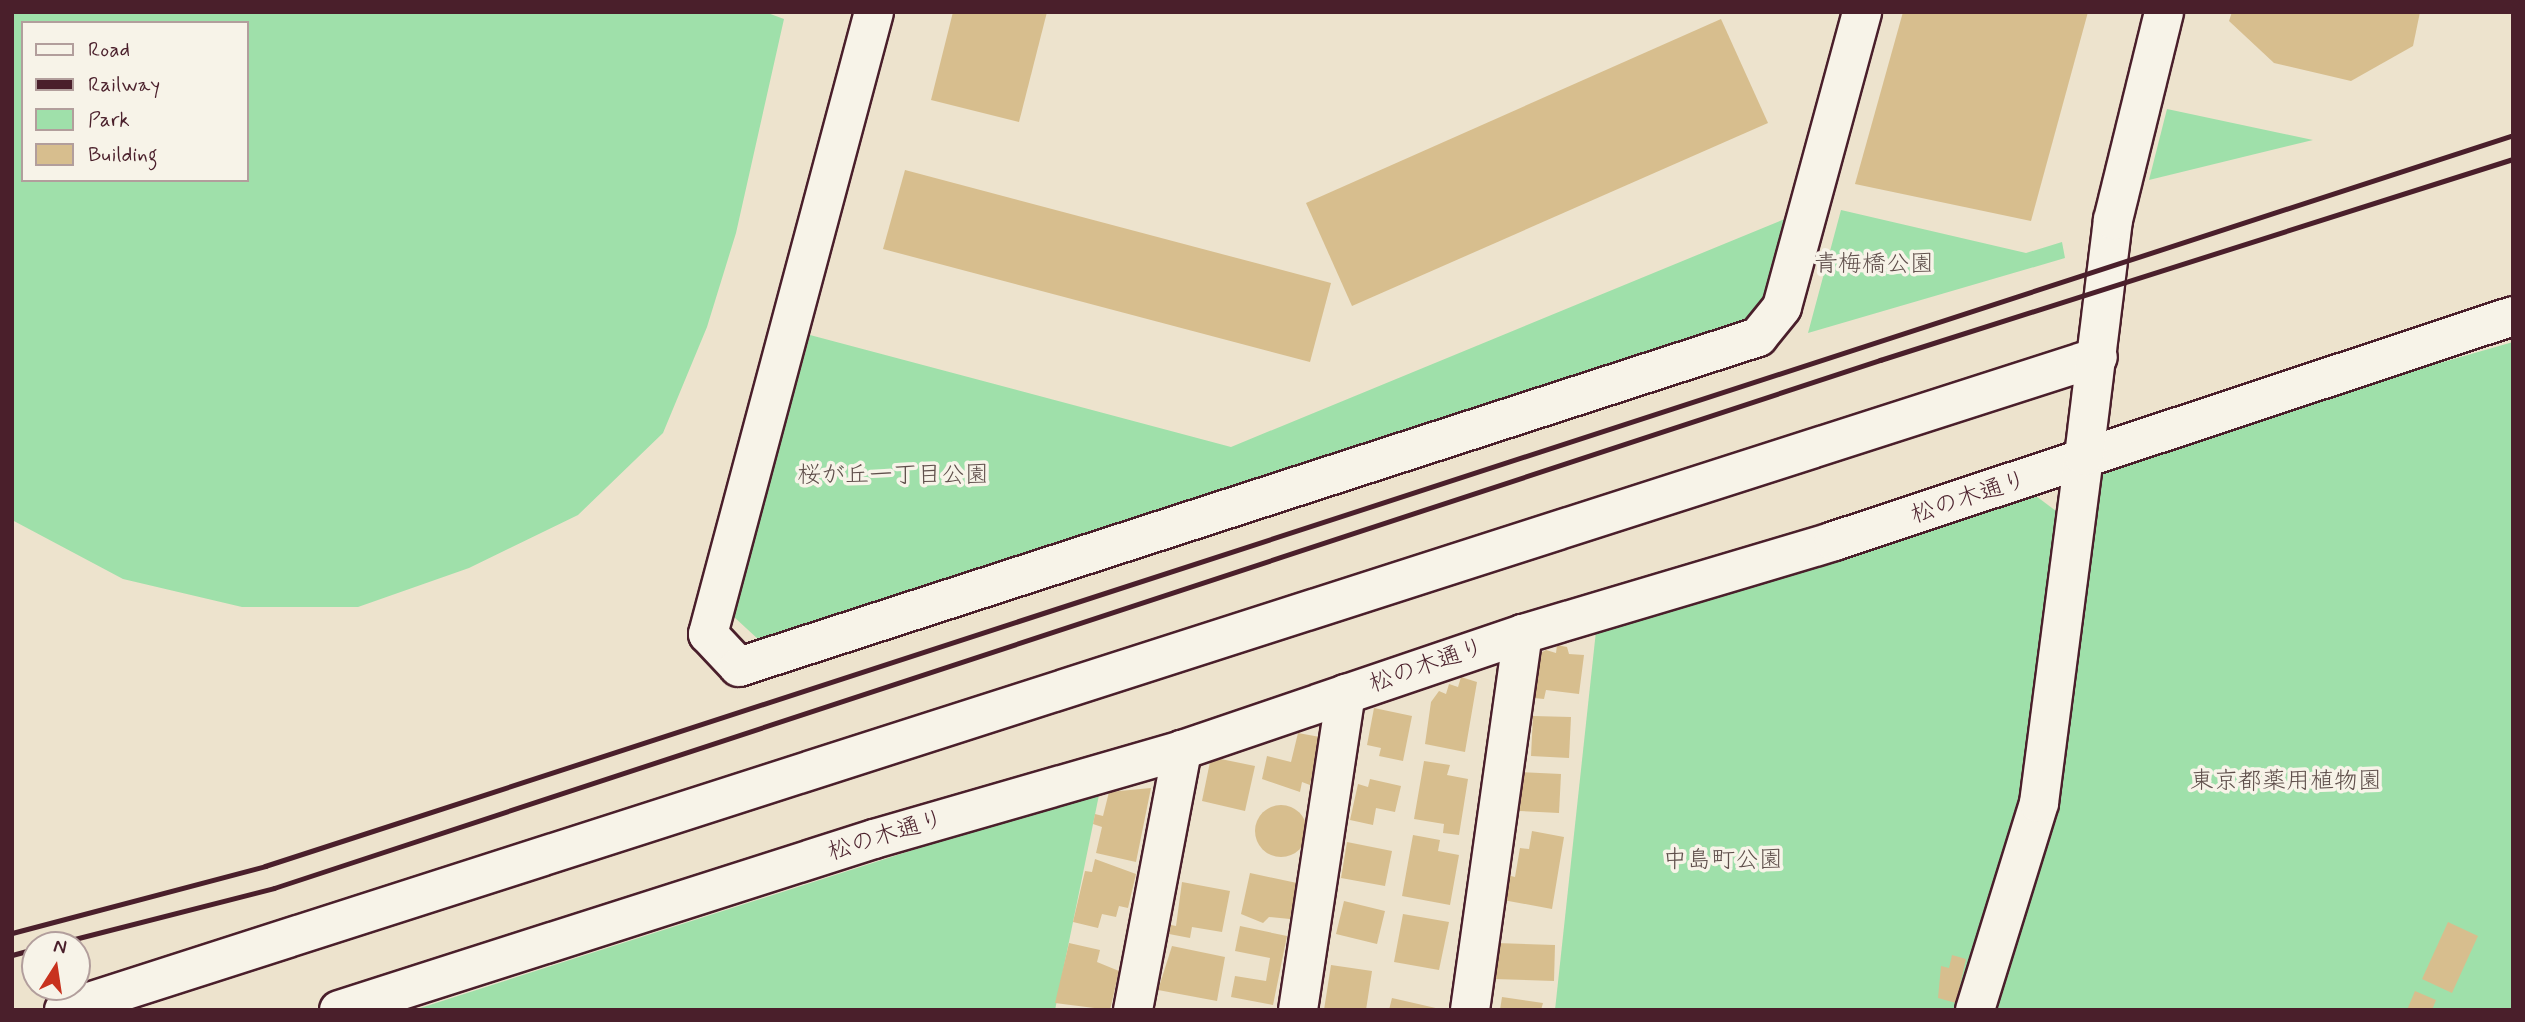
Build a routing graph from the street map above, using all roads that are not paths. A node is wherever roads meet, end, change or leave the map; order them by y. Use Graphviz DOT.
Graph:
graph roads {
  1 [pos="874,12"];
  2 [pos="1862,12"];
  3 [pos="2164,12"];
  4 [pos="2513,316"];
  5 [pos="2098,357"];
  6 [pos="2084,456"];
  7 [pos="1523,634"];
  8 [pos="1346,694"];
  9 [pos="1182,750"];
  10 [pos="64,1010"];
  11 [pos="339,1010"];
  12 [pos="1133,1010"];
  13 [pos="1298,1010"];
  14 [pos="1471,1010"];
  15 [pos="1975,1010"];
  1 -- 2 [label="street"];
  3 -- 5 [label="street"];
  4 -- 6 [label="street, 松の木通り"];
  5 -- 6 [label="street"];
  5 -- 10 [label="street"];
  6 -- 7 [label="street, 松の木通り"];
  6 -- 15 [label="street"];
  7 -- 8 [label="street, 松の木通り"];
  7 -- 14 [label="street"];
  8 -- 9 [label="street, 松の木通り"];
  8 -- 13 [label="street"];
  9 -- 11 [label="street, 松の木通り"];
  9 -- 12 [label="street"];
}
